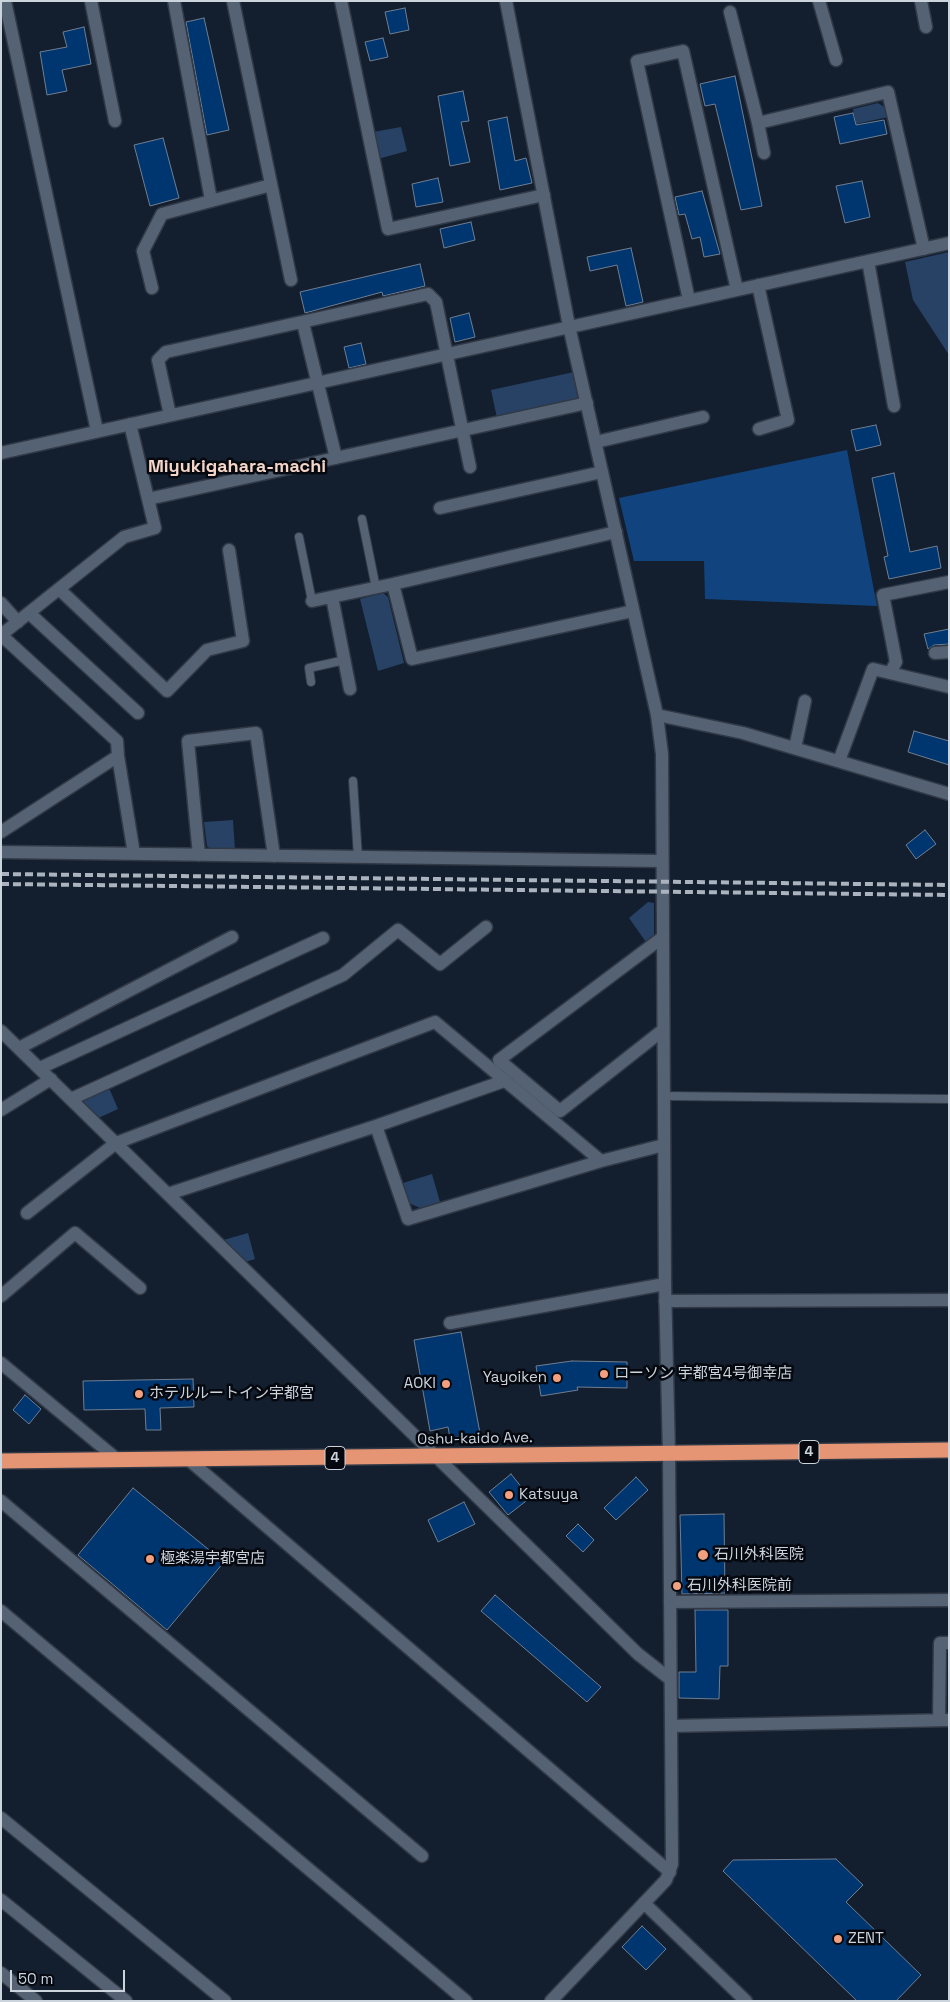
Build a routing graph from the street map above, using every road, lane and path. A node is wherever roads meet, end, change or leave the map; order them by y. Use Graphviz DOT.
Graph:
graph roads {
  1 [pos="5,1"];
  2 [pos="90,1"];
  3 [pos="174,1"];
  4 [pos="233,1"];
  5 [pos="341,1"];
  6 [pos="506,1"];
  7 [pos="820,1"];
  8 [pos="921,1"];
  9 [pos="730,12"];
  10 [pos="926,27"];
  11 [pos="836,60"];
  12 [pos="115,121"];
  13 [pos="758,123"];
  14 [pos="764,153"];
  15 [pos="271,185"];
  16 [pos="544,195"];
  17 [pos="211,200"];
  18 [pos="949,243"];
  19 [pos="924,249"];
  20 [pos="868,261"];
  21 [pos="290,280"];
  22 [pos="758,285"];
  23 [pos="152,288"];
  24 [pos="737,290"];
  25 [pos="689,300"];
  26 [pos="303,323"];
  27 [pos="570,326"];
  28 [pos="447,354"];
  29 [pos="319,382"];
  30 [pos="587,403"];
  31 [pos="894,406"];
  32 [pos="170,415"];
  33 [pos="703,417"];
  34 [pos="130,424"];
  35 [pos="758,429"];
  36 [pos="97,431"];
  37 [pos="462,431"];
  38 [pos="596,442"];
  39 [pos="1,453"];
  40 [pos="336,458"];
  41 [pos="470,467"];
  42 [pos="602,472"];
  43 [pos="148,500"];
  44 [pos="440,508"];
  45 [pos="362,519"];
  46 [pos="616,532"];
  47 [pos="299,537"];
  48 [pos="229,550"];
  49 [pos="949,582"];
  50 [pos="393,584"];
  51 [pos="376,588"];
  52 [pos="59,589"];
  53 [pos="332,597"];
  54 [pos="312,601"];
  55 [pos="1,603"];
  56 [pos="633,611"];
  57 [pos="29,613"];
  58 [pos="18,622"];
  59 [pos="949,652"];
  60 [pos="935,653"];
  61 [pos="344,660"];
  62 [pos="890,673"];
  63 [pos="312,682"];
  64 [pos="949,687"];
  65 [pos="350,689"];
  66 [pos="805,701"];
  67 [pos="138,713"];
  68 [pos="657,715"];
  69 [pos="795,748"];
  70 [pos="118,756"];
  71 [pos="839,761"];
  72 [pos="353,781"];
  73 [pos="949,794"];
  74 [pos="1,832"];
  75 [pos="1,852"];
  76 [pos="134,854"];
  77 [pos="199,855"];
  78 [pos="274,856"];
  79 [pos="358,857"];
  80 [pos="662,861"];
  81 [pos="486,927"];
  82 [pos="232,937"];
  83 [pos="663,937"];
  84 [pos="323,938"];
  85 [pos="663,1030"];
  86 [pos="1,1031"];
  87 [pos="19,1048"];
  88 [pos="40,1068"];
  89 [pos="51,1079"];
  90 [pos="504,1081"];
  91 [pos="664,1096"];
  92 [pos="71,1099"];
  93 [pos="949,1099"];
  94 [pos="1,1110"];
  95 [pos="376,1126"];
  96 [pos="116,1143"];
  97 [pos="664,1145"];
  98 [pos="601,1161"];
  99 [pos="168,1194"];
  100 [pos="28,1213"];
  101 [pos="665,1284"];
  102 [pos="140,1288"];
  103 [pos="1,1296"];
  104 [pos="949,1300"];
  105 [pos="665,1302"];
  106 [pos="450,1322"];
  107 [pos="1,1363"];
  108 [pos="949,1450"];
  109 [pos="669,1454"];
  110 [pos="436,1457"];
  111 [pos="118,1460"];
  112 [pos="189,1460"];
  113 [pos="1,1461"];
  114 [pos="1,1501"];
  115 [pos="949,1600"];
  116 [pos="670,1602"];
  117 [pos="1,1612"];
  118 [pos="949,1643"];
  119 [pos="670,1679"];
  120 [pos="944,1720"];
  121 [pos="671,1726"];
  122 [pos="1,1818"];
  123 [pos="422,1856"];
  124 [pos="670,1872"];
  125 [pos="1,1900"];
  126 [pos="644,1903"];
  127 [pos="1,1973"];
  128 [pos="36,2001"];
  129 [pos="126,2001"];
  130 [pos="225,2001"];
  131 [pos="466,2001"];
  132 [pos="551,2001"];
  133 [pos="746,2001"];
  1 -- 36 [label="street"];
  2 -- 12 [label="street"];
  3 -- 17 [label="street"];
  4 -- 15 [label="street"];
  5 -- 16 [label="street"];
  6 -- 16 [label="street"];
  7 -- 11 [label="street"];
  8 -- 10 [label="street"];
  9 -- 13 [label="street"];
  13 -- 14 [label="street"];
  13 -- 19 [label="street"];
  15 -- 17 [label="street"];
  15 -- 21 [label="street"];
  16 -- 27 [label="street"];
  17 -- 23 [label="street"];
  18 -- 19 [label="street"];
  19 -- 20 [label="street"];
  20 -- 22 [label="street"];
  20 -- 31 [label="street"];
  22 -- 24 [label="street"];
  22 -- 35 [label="street"];
  24 -- 25 [label="street"];
  24 -- 25 [label="street"];
  25 -- 27 [label="street"];
  26 -- 28 [label="street"];
  26 -- 29 [label="street"];
  26 -- 32 [label="street"];
  27 -- 28 [label="street"];
  27 -- 30 [label="street"];
  28 -- 29 [label="street"];
  28 -- 37 [label="street"];
  29 -- 32 [label="street"];
  29 -- 40 [label="street"];
  30 -- 37 [label="street"];
  30 -- 38 [label="street"];
  32 -- 34 [label="street"];
  33 -- 38 [label="street"];
  34 -- 36 [label="street"];
  34 -- 43 [label="street"];
  36 -- 39 [label="street"];
  37 -- 40 [label="street"];
  37 -- 41 [label="street"];
  38 -- 42 [label="street"];
  40 -- 43 [label="street"];
  42 -- 44 [label="street"];
  42 -- 46 [label="street"];
  43 -- 52 [label="street"];
  45 -- 51 [label="lane"];
  46 -- 50 [label="street"];
  46 -- 56 [label="street"];
  47 -- 54 [label="lane"];
  48 -- 52 [label="street"];
  49 -- 62 [label="street"];
  50 -- 51 [label="street"];
  50 -- 56 [label="street"];
  51 -- 53 [label="street"];
  52 -- 57 [label="street"];
  53 -- 54 [label="street"];
  53 -- 61 [label="street"];
  55 -- 58 [label="street"];
  56 -- 68 [label="street"];
  57 -- 58 [label="street"];
  57 -- 67 [label="street"];
  58 -- 70 [label="street"];
  59 -- 60 [label="street"];
  61 -- 63 [label="lane"];
  61 -- 65 [label="street"];
  62 -- 64 [label="street"];
  62 -- 71 [label="street"];
  66 -- 69 [label="street"];
  68 -- 69 [label="street"];
  68 -- 80 [label="street"];
  69 -- 71 [label="street"];
  70 -- 74 [label="street"];
  70 -- 76 [label="street"];
  71 -- 73 [label="street"];
  72 -- 79 [label="lane"];
  75 -- 76 [label="street"];
  76 -- 77 [label="street"];
  77 -- 78 [label="street"];
  77 -- 78 [label="street"];
  78 -- 79 [label="street"];
  79 -- 80 [label="street"];
  80 -- 83 [label="street"];
  81 -- 92 [label="street"];
  82 -- 87 [label="street"];
  83 -- 85 [label="street"];
  83 -- 85 [label="street"];
  84 -- 88 [label="street"];
  85 -- 91 [label="street"];
  86 -- 87 [label="street"];
  87 -- 88 [label="street"];
  88 -- 89 [label="street"];
  89 -- 92 [label="street"];
  89 -- 94 [label="street"];
  90 -- 95 [label="street"];
  90 -- 96 [label="street"];
  90 -- 98 [label="street"];
  91 -- 93 [label="lane"];
  91 -- 97 [label="street"];
  92 -- 96 [label="street"];
  95 -- 98 [label="street"];
  95 -- 99 [label="street"];
  96 -- 99 [label="street"];
  96 -- 100 [label="street"];
  97 -- 98 [label="street"];
  97 -- 101 [label="street"];
  99 -- 110 [label="street"];
  101 -- 105 [label="street"];
  101 -- 106 [label="street"];
  102 -- 103 [label="street"];
  104 -- 105 [label="street"];
  105 -- 109 [label="street"];
  107 -- 111 [label="street"];
  108 -- 109 [label="highway, Oshu-kaido Ave. / 4"];
  109 -- 110 [label="highway, Oshu-kaido Ave. / 4"];
  109 -- 116 [label="street"];
  110 -- 112 [label="highway, Oshu-kaido Ave. / 4"];
  110 -- 119 [label="street"];
  111 -- 112 [label="highway, Oshu-kaido Ave. / 4"];
  111 -- 113 [label="highway, Oshu-kaido Ave. / 4"];
  112 -- 124 [label="street"];
  114 -- 123 [label="street"];
  115 -- 116 [label="street"];
  116 -- 119 [label="street"];
  117 -- 131 [label="street"];
  118 -- 120 [label="street"];
  119 -- 121 [label="street"];
  120 -- 121 [label="street"];
  121 -- 124 [label="street"];
  122 -- 130 [label="street"];
  124 -- 126 [label="street"];
  125 -- 129 [label="street"];
  126 -- 132 [label="street"];
  126 -- 133 [label="street"];
  127 -- 128 [label="street"];
}
